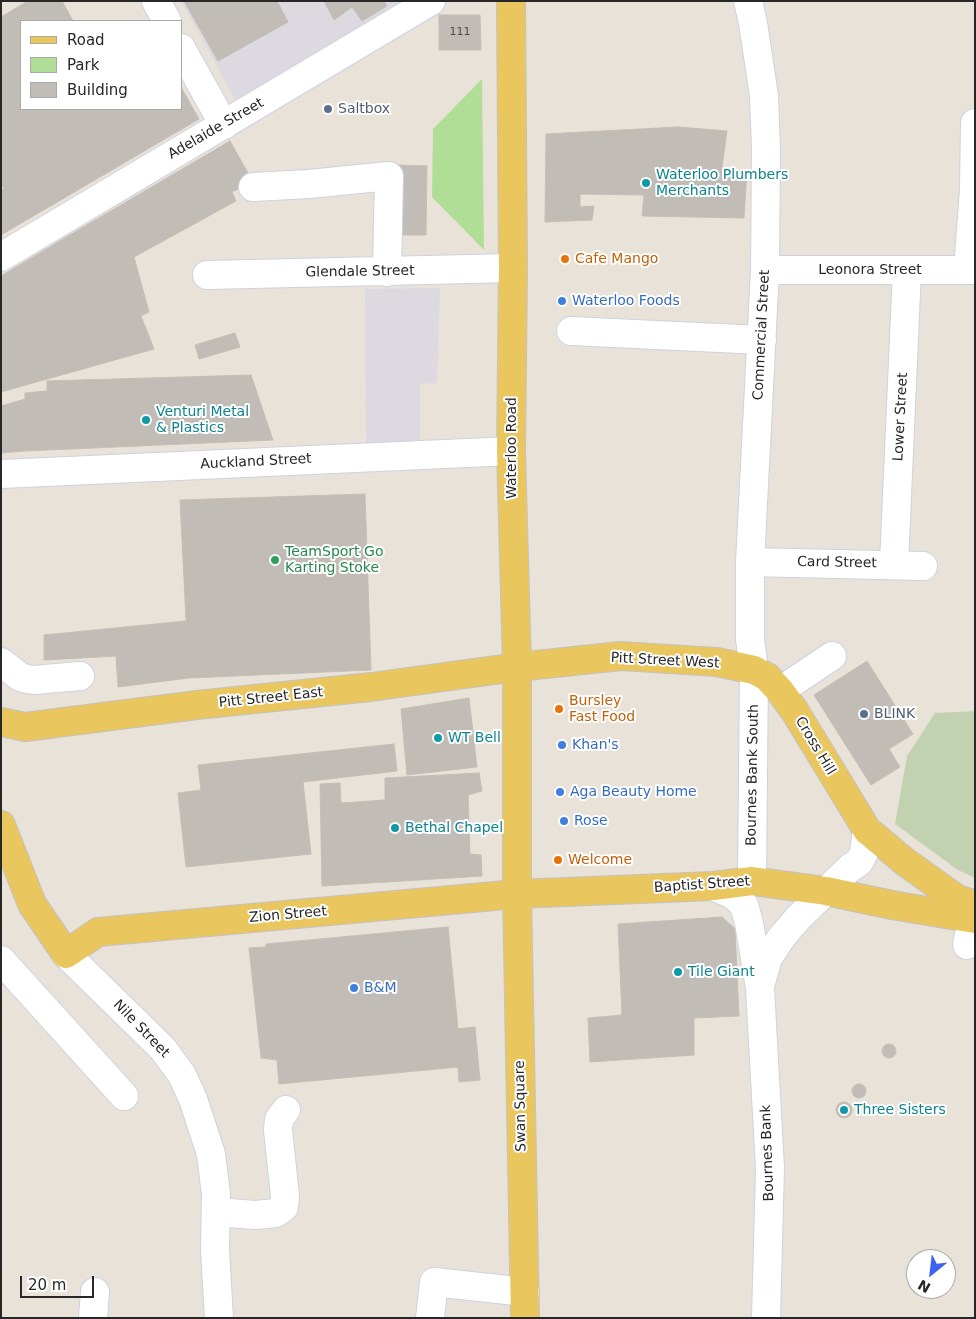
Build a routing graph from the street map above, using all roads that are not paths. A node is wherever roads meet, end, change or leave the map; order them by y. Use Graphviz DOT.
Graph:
graph roads {
  1 [pos="156,1"];
  2 [pos="431,1"];
  3 [pos="511,1"];
  4 [pos="748,1"];
  5 [pos="166,20"];
  6 [pos="182,50"];
  7 [pos="975,123"];
  8 [pos="224,124"];
  9 [pos="253,187"];
  10 [pos="1,257"];
  11 [pos="513,268"];
  12 [pos="765,270"];
  13 [pos="908,270"];
  14 [pos="971,270"];
  15 [pos="387,272"];
  16 [pos="208,275"];
  17 [pos="571,331"];
  18 [pos="762,340"];
  19 [pos="512,451"];
  20 [pos="1,474"];
  21 [pos="750,562"];
  22 [pos="894,564"];
  23 [pos="923,566"];
  24 [pos="832,656"];
  25 [pos="1,662"];
  26 [pos="517,667"];
  27 [pos="754,670"];
  28 [pos="80,676"];
  29 [pos="780,691"];
  30 [pos="9,730"];
  31 [pos="1,825"];
  32 [pos="867,830"];
  33 [pos="752,880"];
  34 [pos="713,886"];
  35 [pos="826,891"];
  36 [pos="517,894"];
  37 [pos="972,922"];
  38 [pos="66,954"];
  39 [pos="1,960"];
  40 [pos="760,988"];
  41 [pos="124,1096"];
  42 [pos="286,1110"];
  43 [pos="216,1212"];
  44 [pos="525,1305"];
  45 [pos="219,1318"];
  46 [pos="430,1318"];
  47 [pos="766,1318"];
  1 -- 5 [label="street"];
  2 -- 8 [label="street, Adelaide Street"];
  3 -- 11 [label="main road, Waterloo Road"];
  4 -- 12 [label="street, Commercial Street"];
  6 -- 8 [label="street"];
  7 -- 14 [label="street"];
  8 -- 10 [label="street, Adelaide Street"];
  9 -- 15 [label="street"];
  11 -- 15 [label="street, Glendale Street"];
  11 -- 19 [label="main road, Waterloo Road"];
  12 -- 13 [label="street, Leonora Street"];
  12 -- 18 [label="street, Commercial Street"];
  13 -- 14 [label="street, Leonora Street"];
  13 -- 22 [label="street, Lower Street"];
  15 -- 16 [label="street, Glendale Street"];
  17 -- 18 [label="street"];
  18 -- 21 [label="street, Commercial Street"];
  19 -- 20 [label="street, Auckland Street"];
  19 -- 26 [label="main road, Waterloo Road"];
  21 -- 22 [label="street, Card Street"];
  21 -- 27 [label="street, Commercial Street"];
  22 -- 23 [label="street, Card Street"];
  24 -- 29 [label="street"];
  25 -- 28 [label="street"];
  26 -- 27 [label="main road, Pitt Street West"];
  26 -- 30 [label="main road, Pitt Street East"];
  26 -- 36 [label="main road, Waterloo Road"];
  27 -- 29 [label="main road, Cross Hill"];
  27 -- 33 [label="street, Bournes Bank South"];
  29 -- 32 [label="main road, Cross Hill"];
  31 -- 38 [label="main road, Nile Street"];
  32 -- 35 [label="street"];
  32 -- 37 [label="main road, Cross Hill"];
  33 -- 34 [label="main road, Baptist Street"];
  33 -- 35 [label="main road, Baptist Street"];
  34 -- 36 [label="main road, Baptist Street"];
  34 -- 40 [label="street, Bournes Bank"];
  35 -- 37 [label="main road, Baptist Street"];
  35 -- 40 [label="street, Bournes Bank"];
  36 -- 38 [label="main road, Zion Street"];
  36 -- 44 [label="main road, Swan Square"];
  38 -- 43 [label="street, Nile Street"];
  39 -- 41 [label="street"];
  40 -- 47 [label="street, Bournes Bank"];
  42 -- 43 [label="street"];
  43 -- 45 [label="street, Nile Street"];
  44 -- 46 [label="street"];
}
